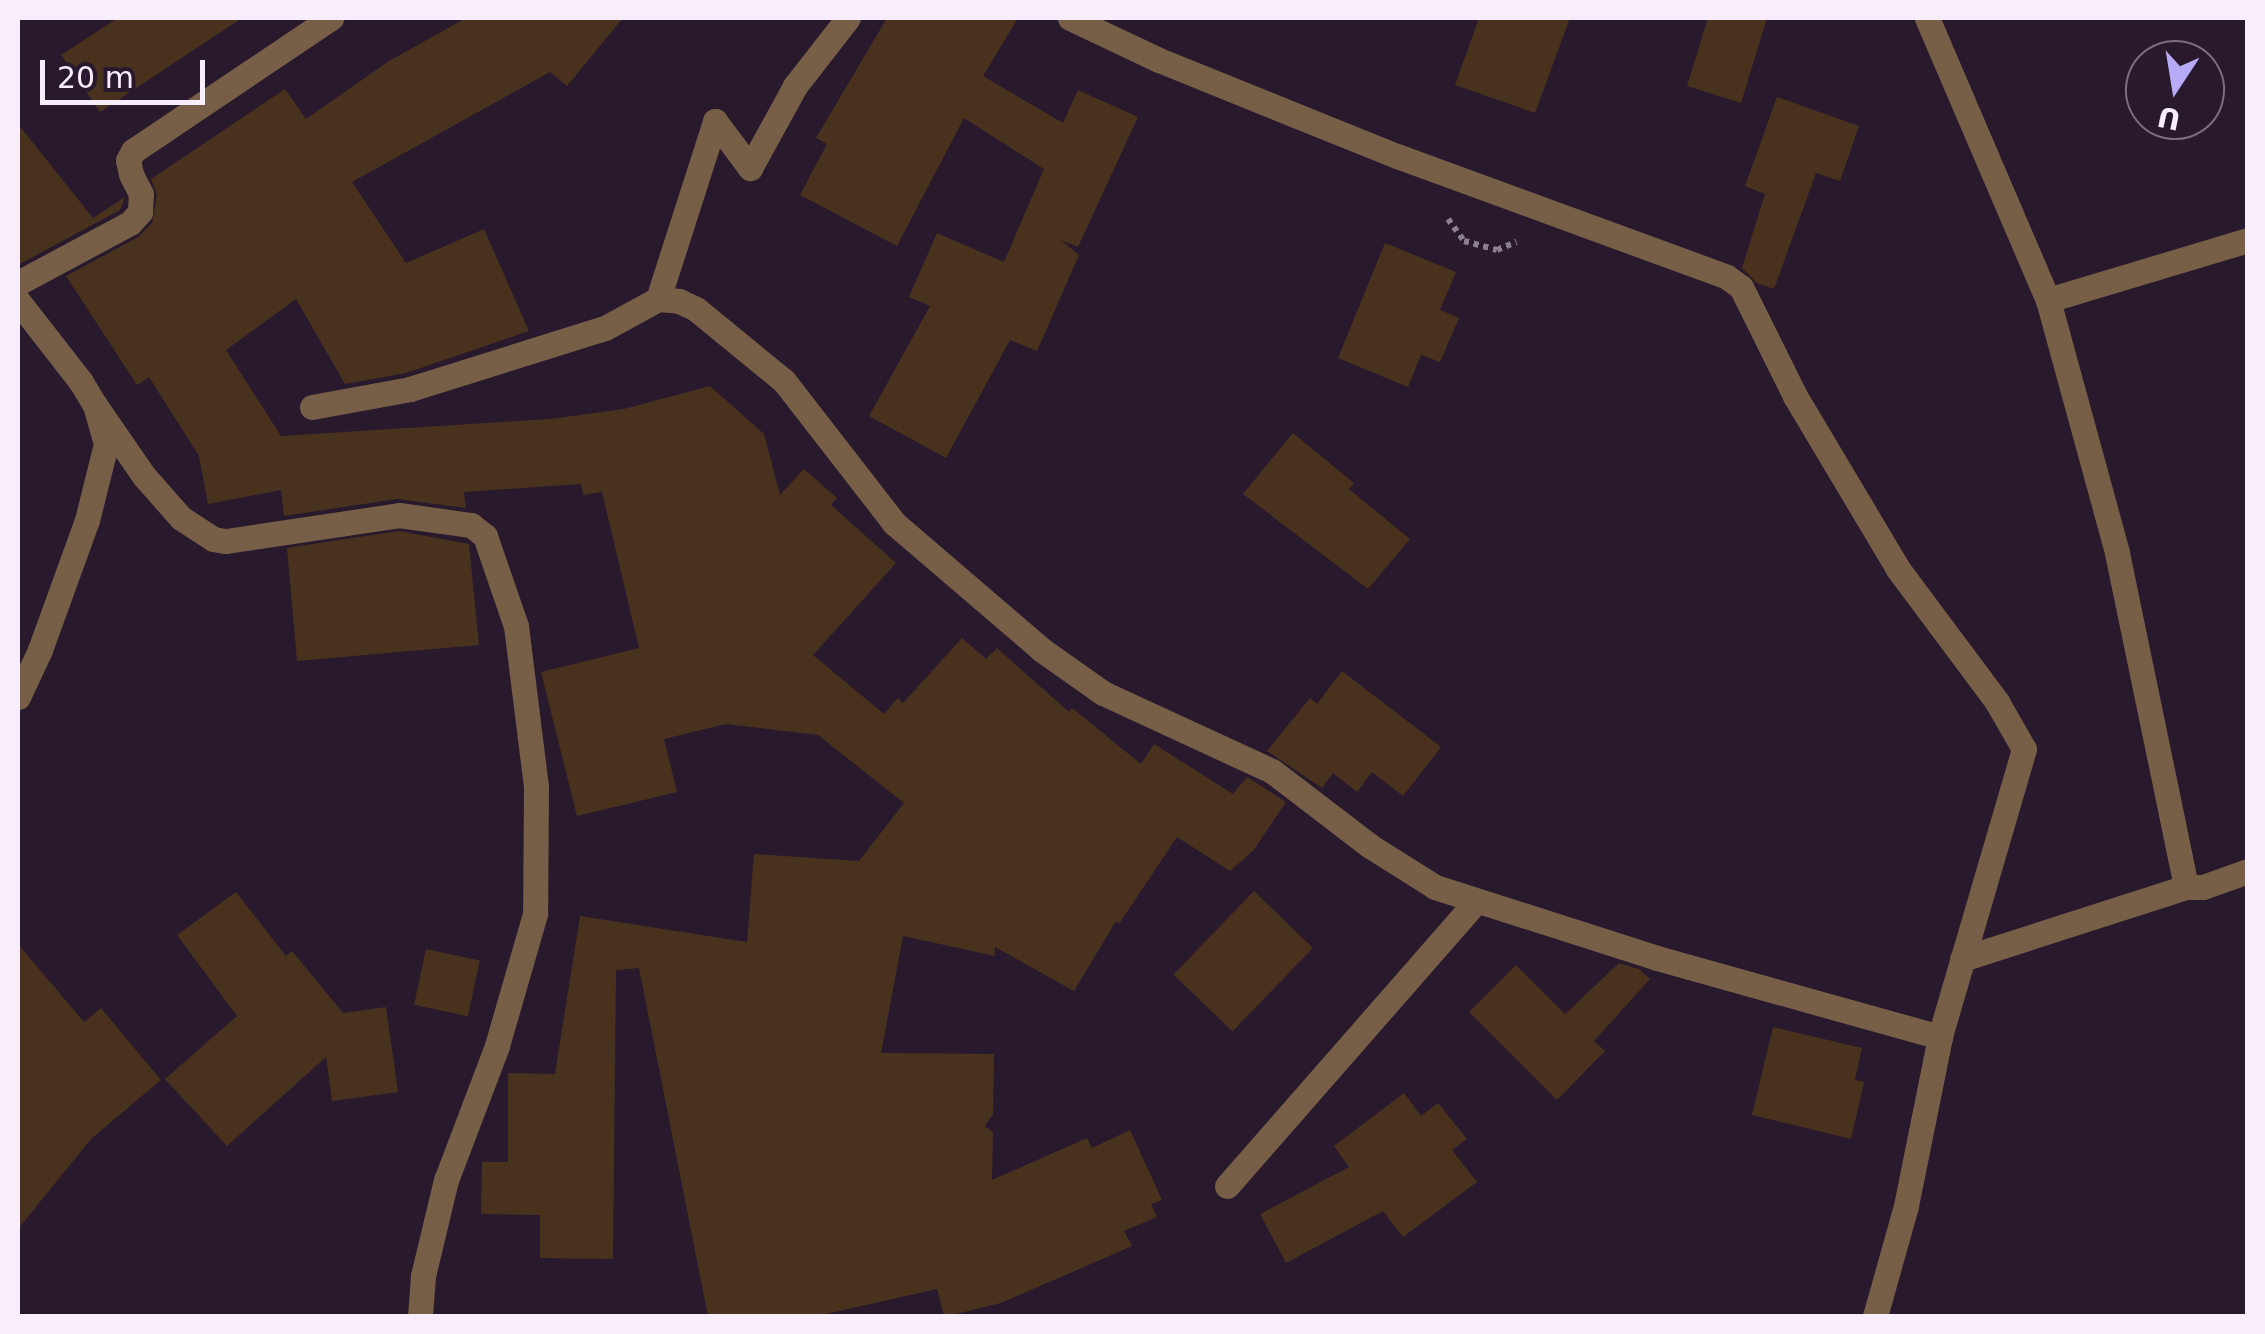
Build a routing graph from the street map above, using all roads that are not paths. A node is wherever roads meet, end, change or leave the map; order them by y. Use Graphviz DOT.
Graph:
graph roads {
  1 [pos="331,18"];
  2 [pos="848,18"];
  3 [pos="1070,18"];
  4 [pos="1927,18"];
  5 [pos="2248,240"];
  6 [pos="18,283"];
  7 [pos="658,299"];
  8 [pos="2048,300"];
  9 [pos="18,301"];
  10 [pos="95,405"];
  11 [pos="312,407"];
  12 [pos="18,696"];
  13 [pos="2248,871"];
  14 [pos="2186,887"];
  15 [pos="1476,902"];
  16 [pos="1962,959"];
  17 [pos="1940,1037"];
  18 [pos="1227,1186"];
  19 [pos="420,1316"];
  20 [pos="1875,1316"];
  1 -- 6 [label="street"];
  2 -- 7 [label="street"];
  3 -- 16 [label="street"];
  4 -- 8 [label="street"];
  5 -- 8 [label="street"];
  7 -- 11 [label="street"];
  7 -- 15 [label="street"];
  8 -- 14 [label="street"];
  9 -- 10 [label="street"];
  10 -- 12 [label="street"];
  10 -- 19 [label="street"];
  13 -- 14 [label="street"];
  14 -- 16 [label="street"];
  15 -- 17 [label="street"];
  15 -- 18 [label="street"];
  16 -- 17 [label="street"];
  17 -- 20 [label="street"];
}
